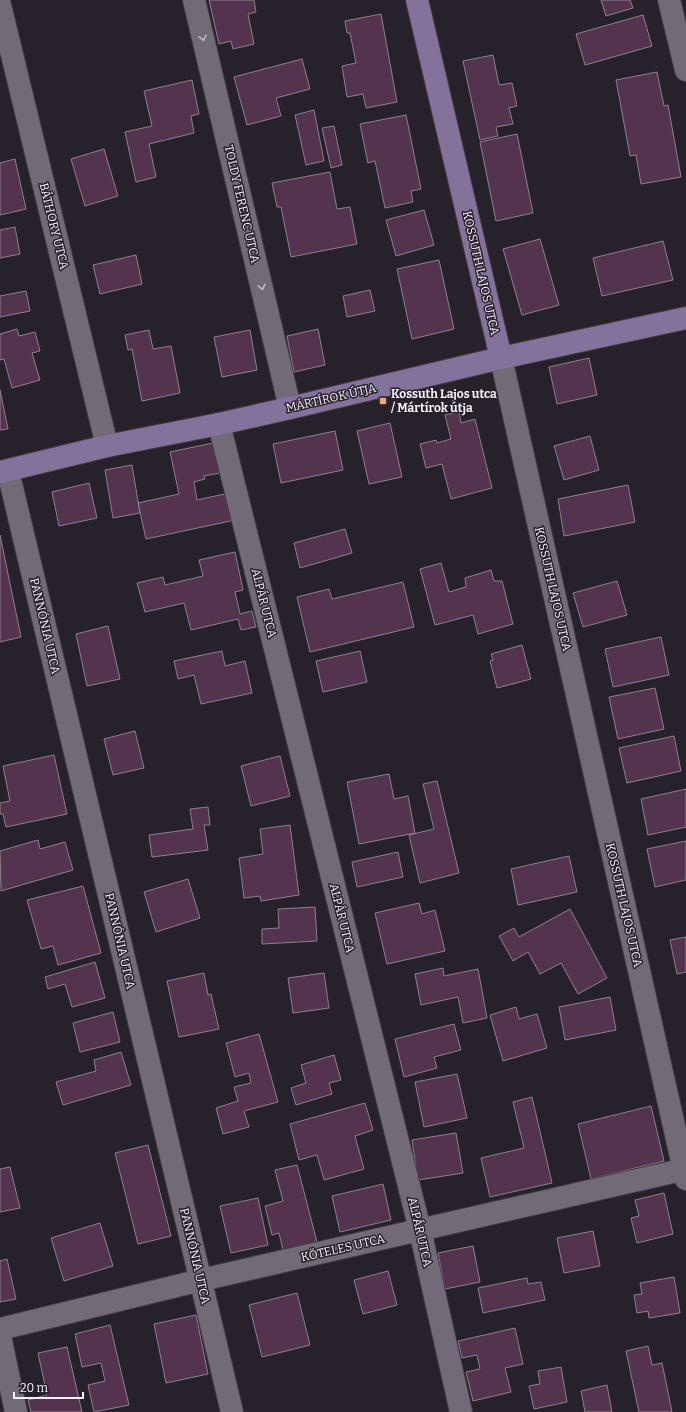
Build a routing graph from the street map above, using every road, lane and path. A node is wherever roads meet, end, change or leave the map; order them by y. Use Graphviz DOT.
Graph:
graph roads {
  1 [pos="194,0"];
  2 [pos="417,0"];
  3 [pos="669,0"];
  4 [pos="0,5"];
  5 [pos="686,70"];
  6 [pos="686,318"];
  7 [pos="501,358"];
  8 [pos="290,408"];
  9 [pos="219,424"];
  10 [pos="107,446"];
  11 [pos="4,471"];
  12 [pos="685,1172"];
  13 [pos="420,1230"];
  14 [pos="201,1280"];
  15 [pos="0,1329"];
  16 [pos="0,1336"];
  17 [pos="16,1412"];
  18 [pos="232,1412"];
  19 [pos="461,1412"];
  1 -- 8 [label="street, TOLDY FERENC UTCA, one-way"];
  2 -- 7 [label="street, KOSSUTH LAJOS UTCA"];
  3 -- 5 [label="street"];
  4 -- 10 [label="street, BÁTHORY UTCA"];
  6 -- 7 [label="street, MÁRTÍROK ÚTJA"];
  7 -- 8 [label="street, MÁRTÍROK ÚTJA"];
  7 -- 12 [label="street, KOSSUTH LAJOS UTCA"];
  8 -- 9 [label="street, MÁRTÍROK ÚTJA"];
  9 -- 10 [label="street, MÁRTÍROK ÚTJA"];
  9 -- 13 [label="street, ALPÁR UTCA"];
  10 -- 11 [label="street, MÁRTÍROK ÚTJA"];
  11 -- 14 [label="street, PANNÓNIA UTCA"];
  12 -- 13 [label="street, KÖTELES UTCA"];
  13 -- 14 [label="street, KÖTELES UTCA"];
  13 -- 19 [label="street, ALPÁR UTCA"];
  14 -- 15 [label="street, KÖTELES UTCA"];
  14 -- 18 [label="street, PANNÓNIA UTCA"];
  16 -- 17 [label="street"];
}
